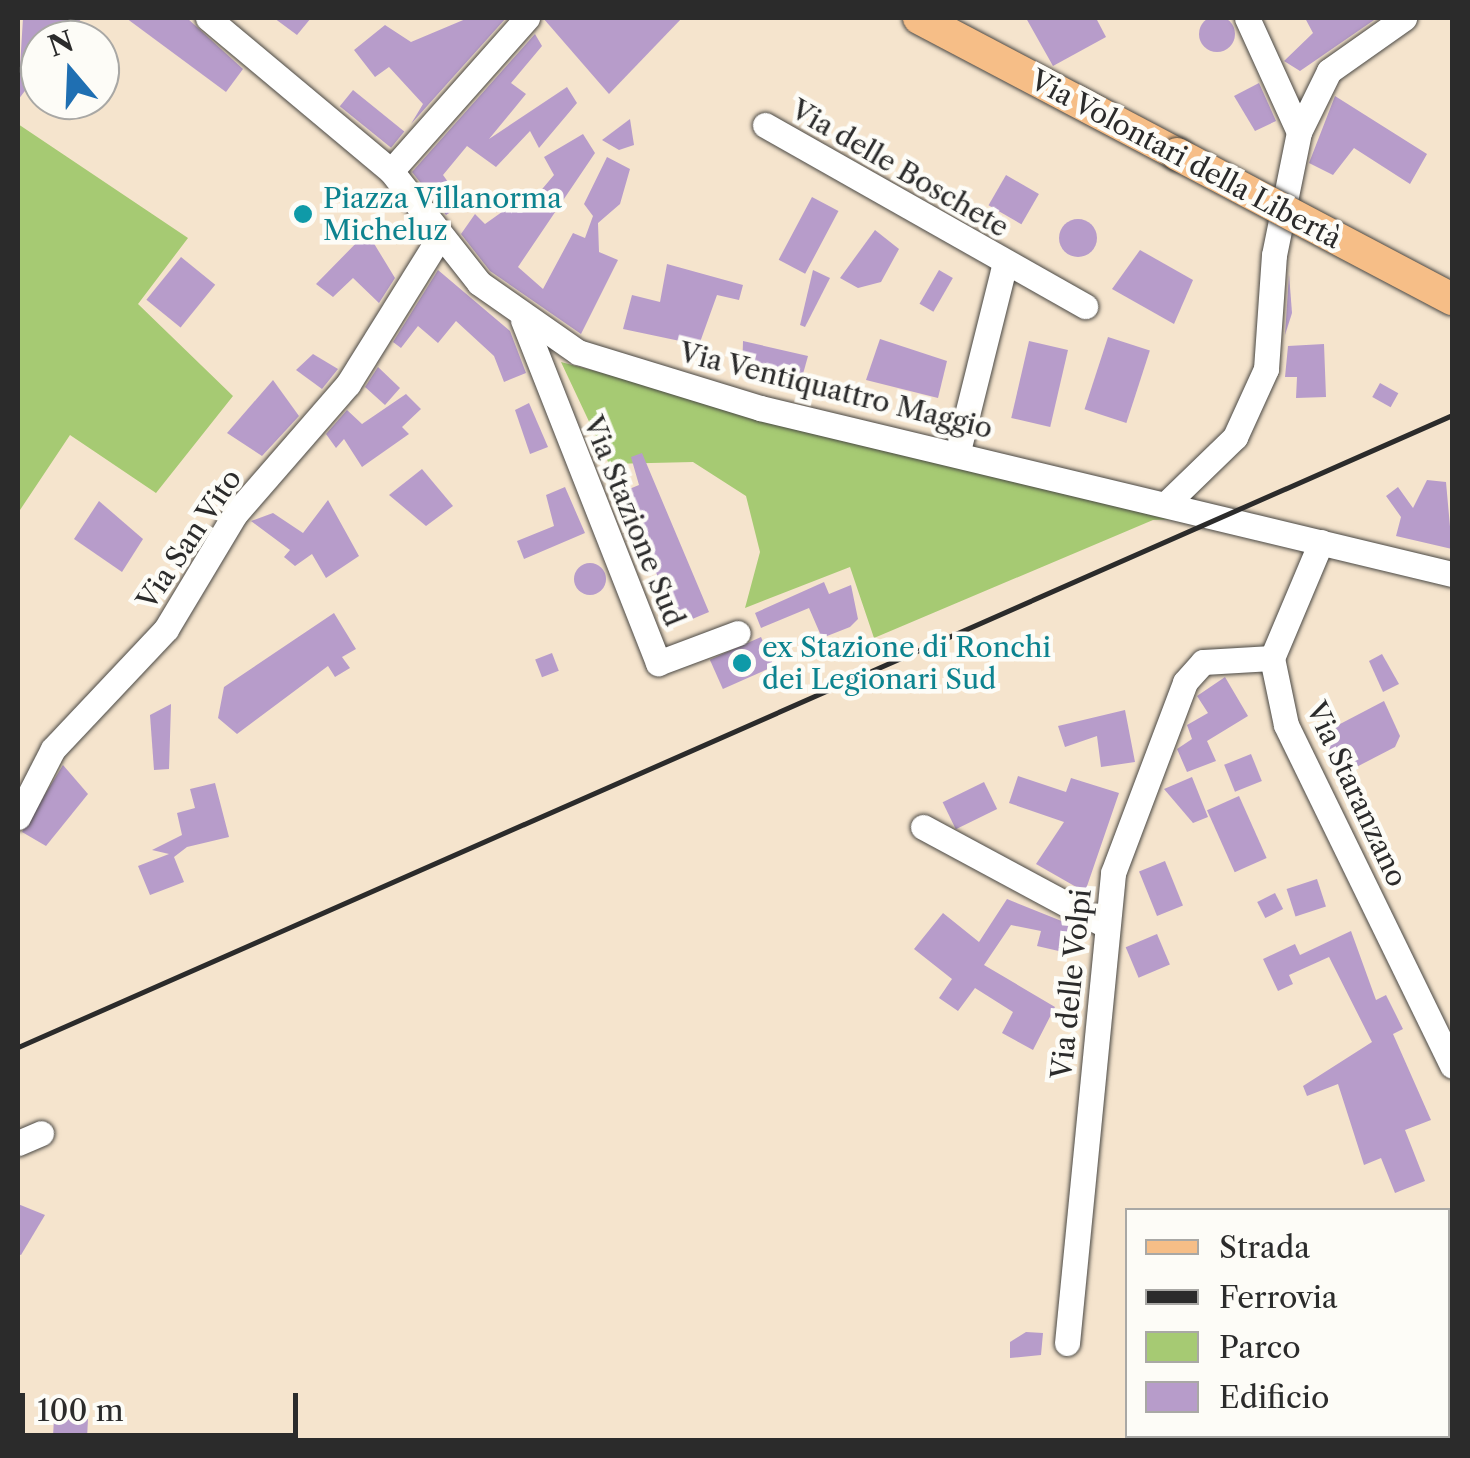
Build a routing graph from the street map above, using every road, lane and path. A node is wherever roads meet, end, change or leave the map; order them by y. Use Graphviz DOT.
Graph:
graph roads {
  1 [pos="208,18"];
  2 [pos="527,18"];
  3 [pos="919,18"];
  4 [pos="1247,18"];
  5 [pos="1404,18"];
  6 [pos="764,125"];
  7 [pos="1299,132"];
  8 [pos="391,171"];
  9 [pos="438,241"];
  10 [pos="1005,263"];
  11 [pos="1452,299"];
  12 [pos="1085,306"];
  13 [pos="523,320"];
  14 [pos="958,450"];
  15 [pos="1167,503"];
  16 [pos="1322,542"];
  17 [pos="1452,574"];
  18 [pos="738,632"];
  19 [pos="1272,658"];
  20 [pos="18,817"];
  21 [pos="923,827"];
  22 [pos="1106,925"];
  23 [pos="1452,1066"];
  24 [pos="1067,1343"];
  1 -- 8 [label="street, Via Ventiquattro Maggio"];
  2 -- 8 [label="street"];
  3 -- 11 [label="main road, Via Volontari della Libertà, bridge"];
  4 -- 7 [label="street"];
  5 -- 7 [label="street"];
  6 -- 10 [label="street, Via delle Boschete"];
  7 -- 15 [label="street"];
  8 -- 9 [label="street, Via Ventiquattro Maggio"];
  9 -- 13 [label="street, Via Ventiquattro Maggio"];
  9 -- 20 [label="street, Via San Vito"];
  10 -- 12 [label="street, Via delle Boschete"];
  10 -- 14 [label="street, Via delle Boschete"];
  13 -- 14 [label="street, Via Ventiquattro Maggio"];
  13 -- 18 [label="street, Via Stazione Sud"];
  14 -- 15 [label="street, Via Ventiquattro Maggio"];
  15 -- 16 [label="street, Via Ventiquattro Maggio"];
  16 -- 17 [label="street, Via Ventiquattro Maggio"];
  16 -- 19 [label="street"];
  19 -- 22 [label="street, Via delle Volpi"];
  19 -- 23 [label="street, Via Staranzano"];
  21 -- 22 [label="street"];
  22 -- 24 [label="street, Via delle Volpi"];
}
